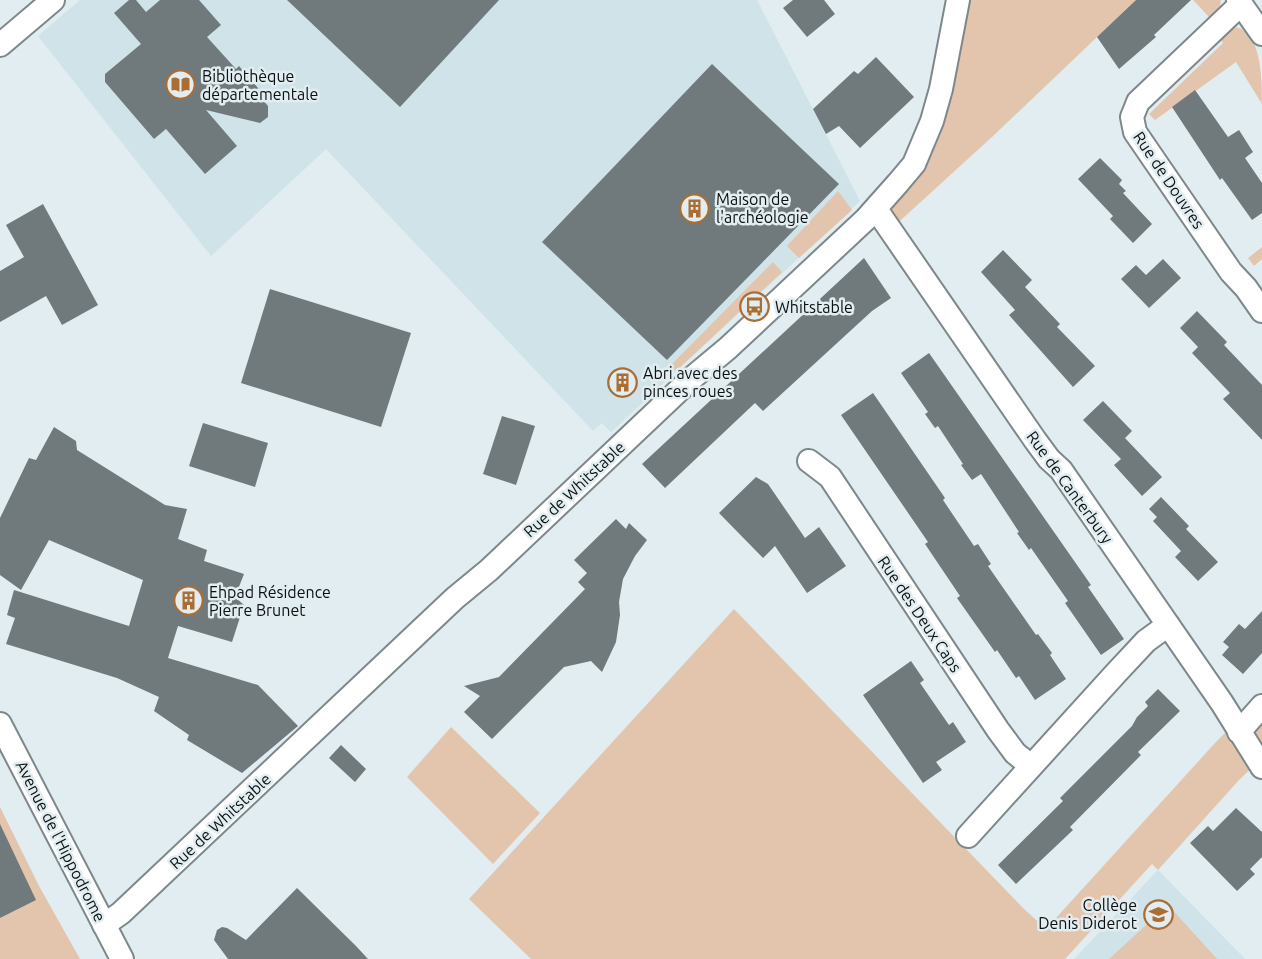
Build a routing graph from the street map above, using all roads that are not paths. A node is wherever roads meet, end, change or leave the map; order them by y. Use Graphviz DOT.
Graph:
graph roads {
  1 [pos="53,0"];
  2 [pos="958,0"];
  3 [pos="1239,2"];
  4 [pos="1262,34"];
  5 [pos="0,45"];
  6 [pos="876,208"];
  7 [pos="1262,311"];
  8 [pos="809,461"];
  9 [pos="1167,625"];
  10 [pos="1262,706"];
  11 [pos="0,724"];
  12 [pos="1239,732"];
  13 [pos="1031,766"];
  14 [pos="1262,767"];
  15 [pos="968,836"];
  16 [pos="104,925"];
  17 [pos="122,959"];
  1 -- 5 [label="street"];
  2 -- 6 [label="street, Rue de Whitstable"];
  3 -- 4 [label="street"];
  3 -- 7 [label="street, Rue de Douvres"];
  6 -- 9 [label="street, Rue de Canterbury"];
  6 -- 16 [label="street, Rue de Whitstable"];
  8 -- 13 [label="street, Rue des Deux Caps"];
  9 -- 12 [label="street, Rue de Canterbury"];
  9 -- 13 [label="street"];
  10 -- 12 [label="street"];
  11 -- 16 [label="street, Avenue de l'Hippodrome"];
  12 -- 14 [label="street, Rue de Canterbury"];
  13 -- 15 [label="street"];
  16 -- 17 [label="street, Avenue de l'Hippodrome"];
}
